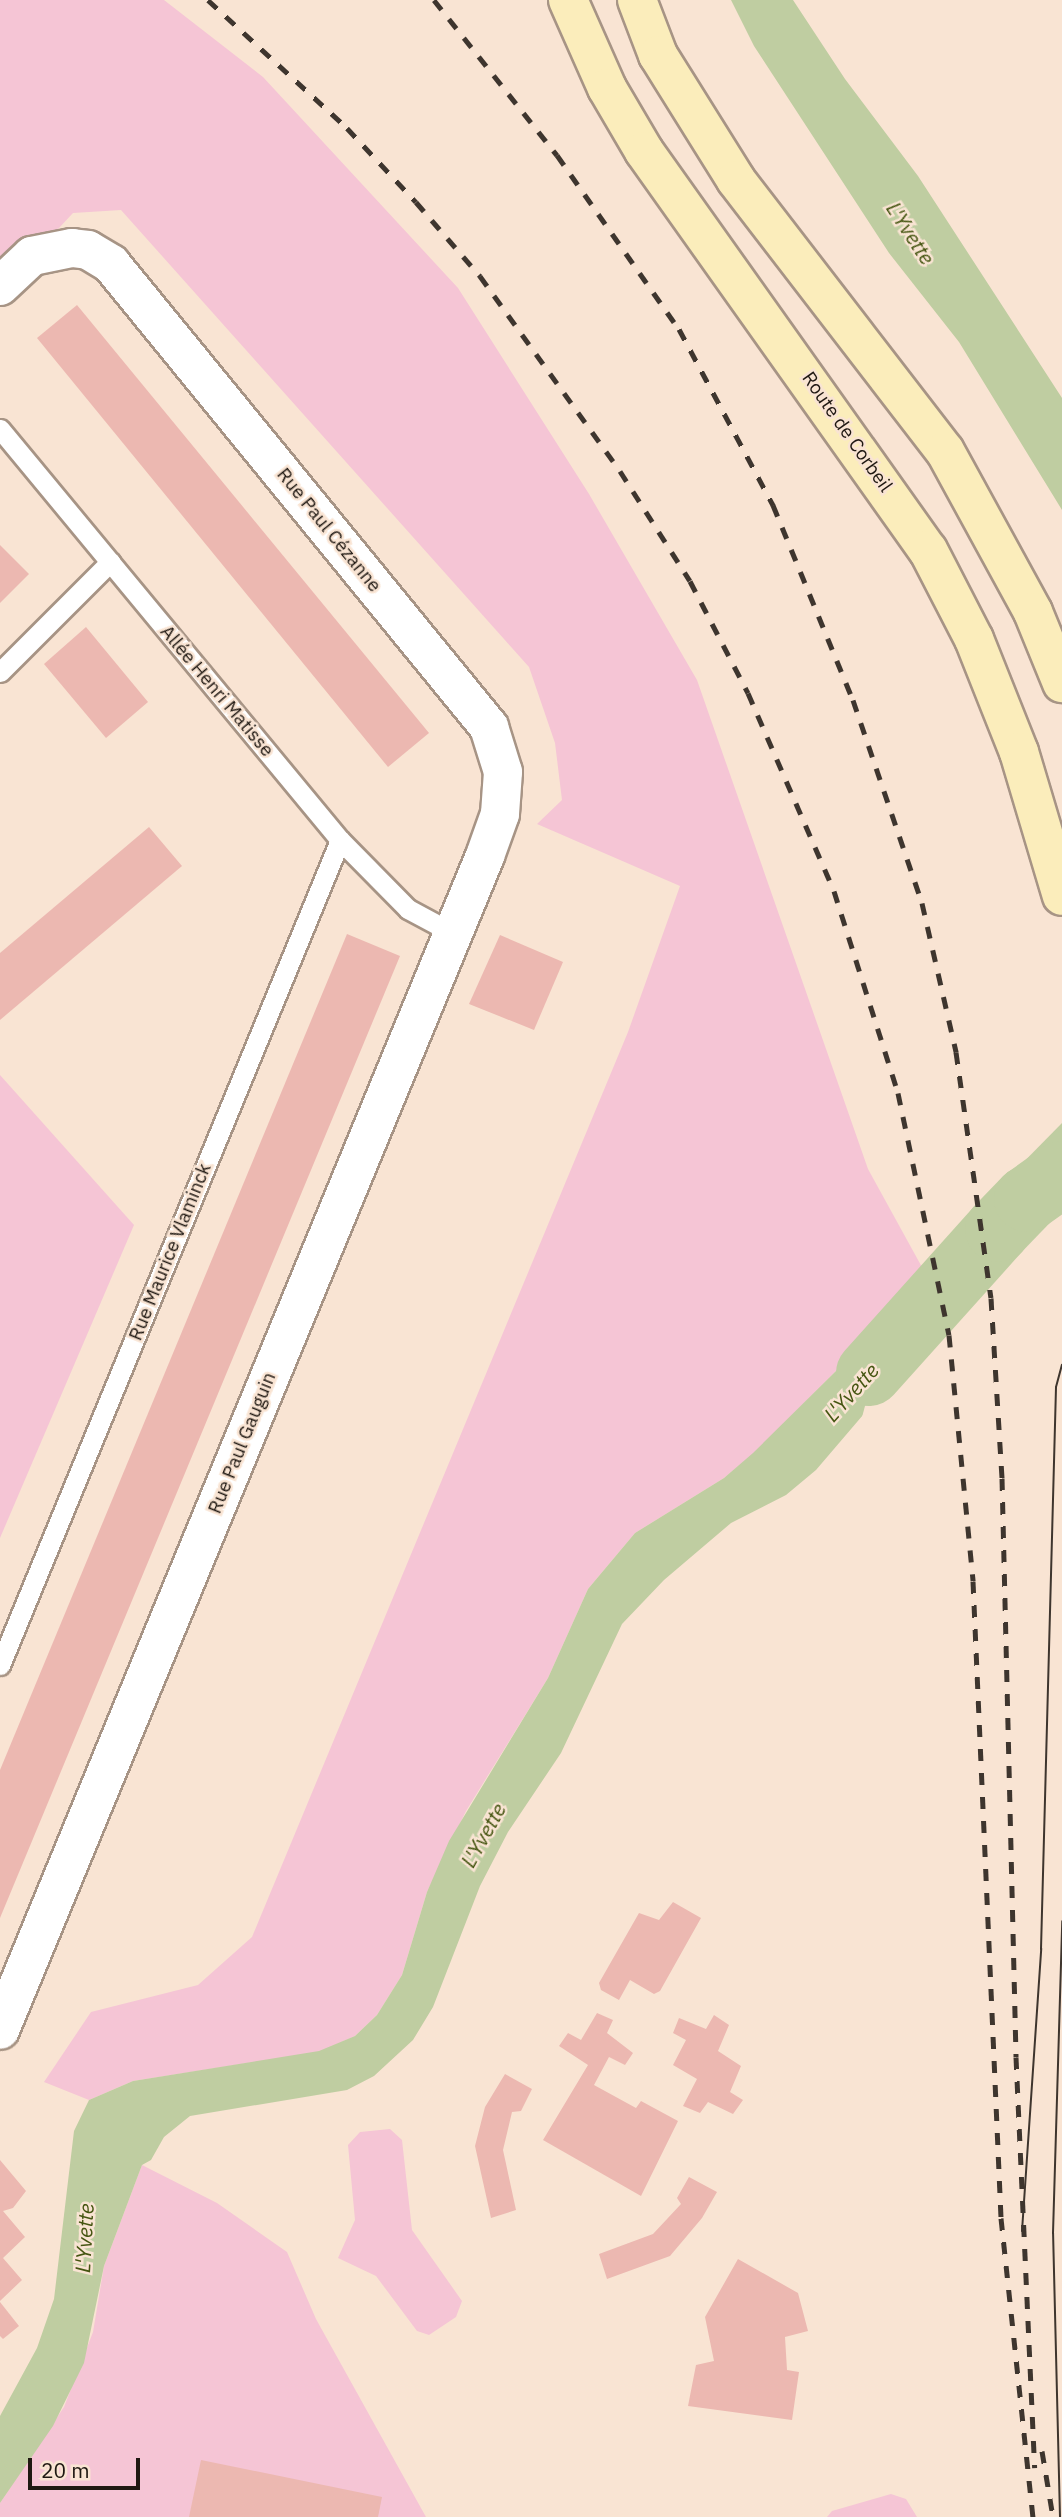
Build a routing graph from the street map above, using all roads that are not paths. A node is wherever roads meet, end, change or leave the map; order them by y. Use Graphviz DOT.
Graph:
graph roads {
  1 [pos="568,0"];
  2 [pos="637,0"];
  3 [pos="0,286"];
  4 [pos="0,429"];
  5 [pos="110,562"];
  6 [pos="0,672"];
  7 [pos="1062,682"];
  8 [pos="340,839"];
  9 [pos="485,856"];
  10 [pos="1062,896"];
  11 [pos="453,933"];
  12 [pos="0,1665"];
  13 [pos="0,2030"];
  1 -- 10 [label="main road, Route de Corbeil"];
  2 -- 7 [label="main road"];
  3 -- 9 [label="street, Rue Paul Cézanne"];
  4 -- 5 [label="lane, Allée Henri Matisse"];
  5 -- 6 [label="lane"];
  5 -- 8 [label="lane, Allée Henri Matisse"];
  8 -- 11 [label="lane, Allée Henri Matisse"];
  8 -- 12 [label="lane, Rue Maurice Vlaminck"];
  9 -- 11 [label="street, Rue Paul Gauguin"];
  11 -- 13 [label="street, Rue Paul Gauguin"];
}
